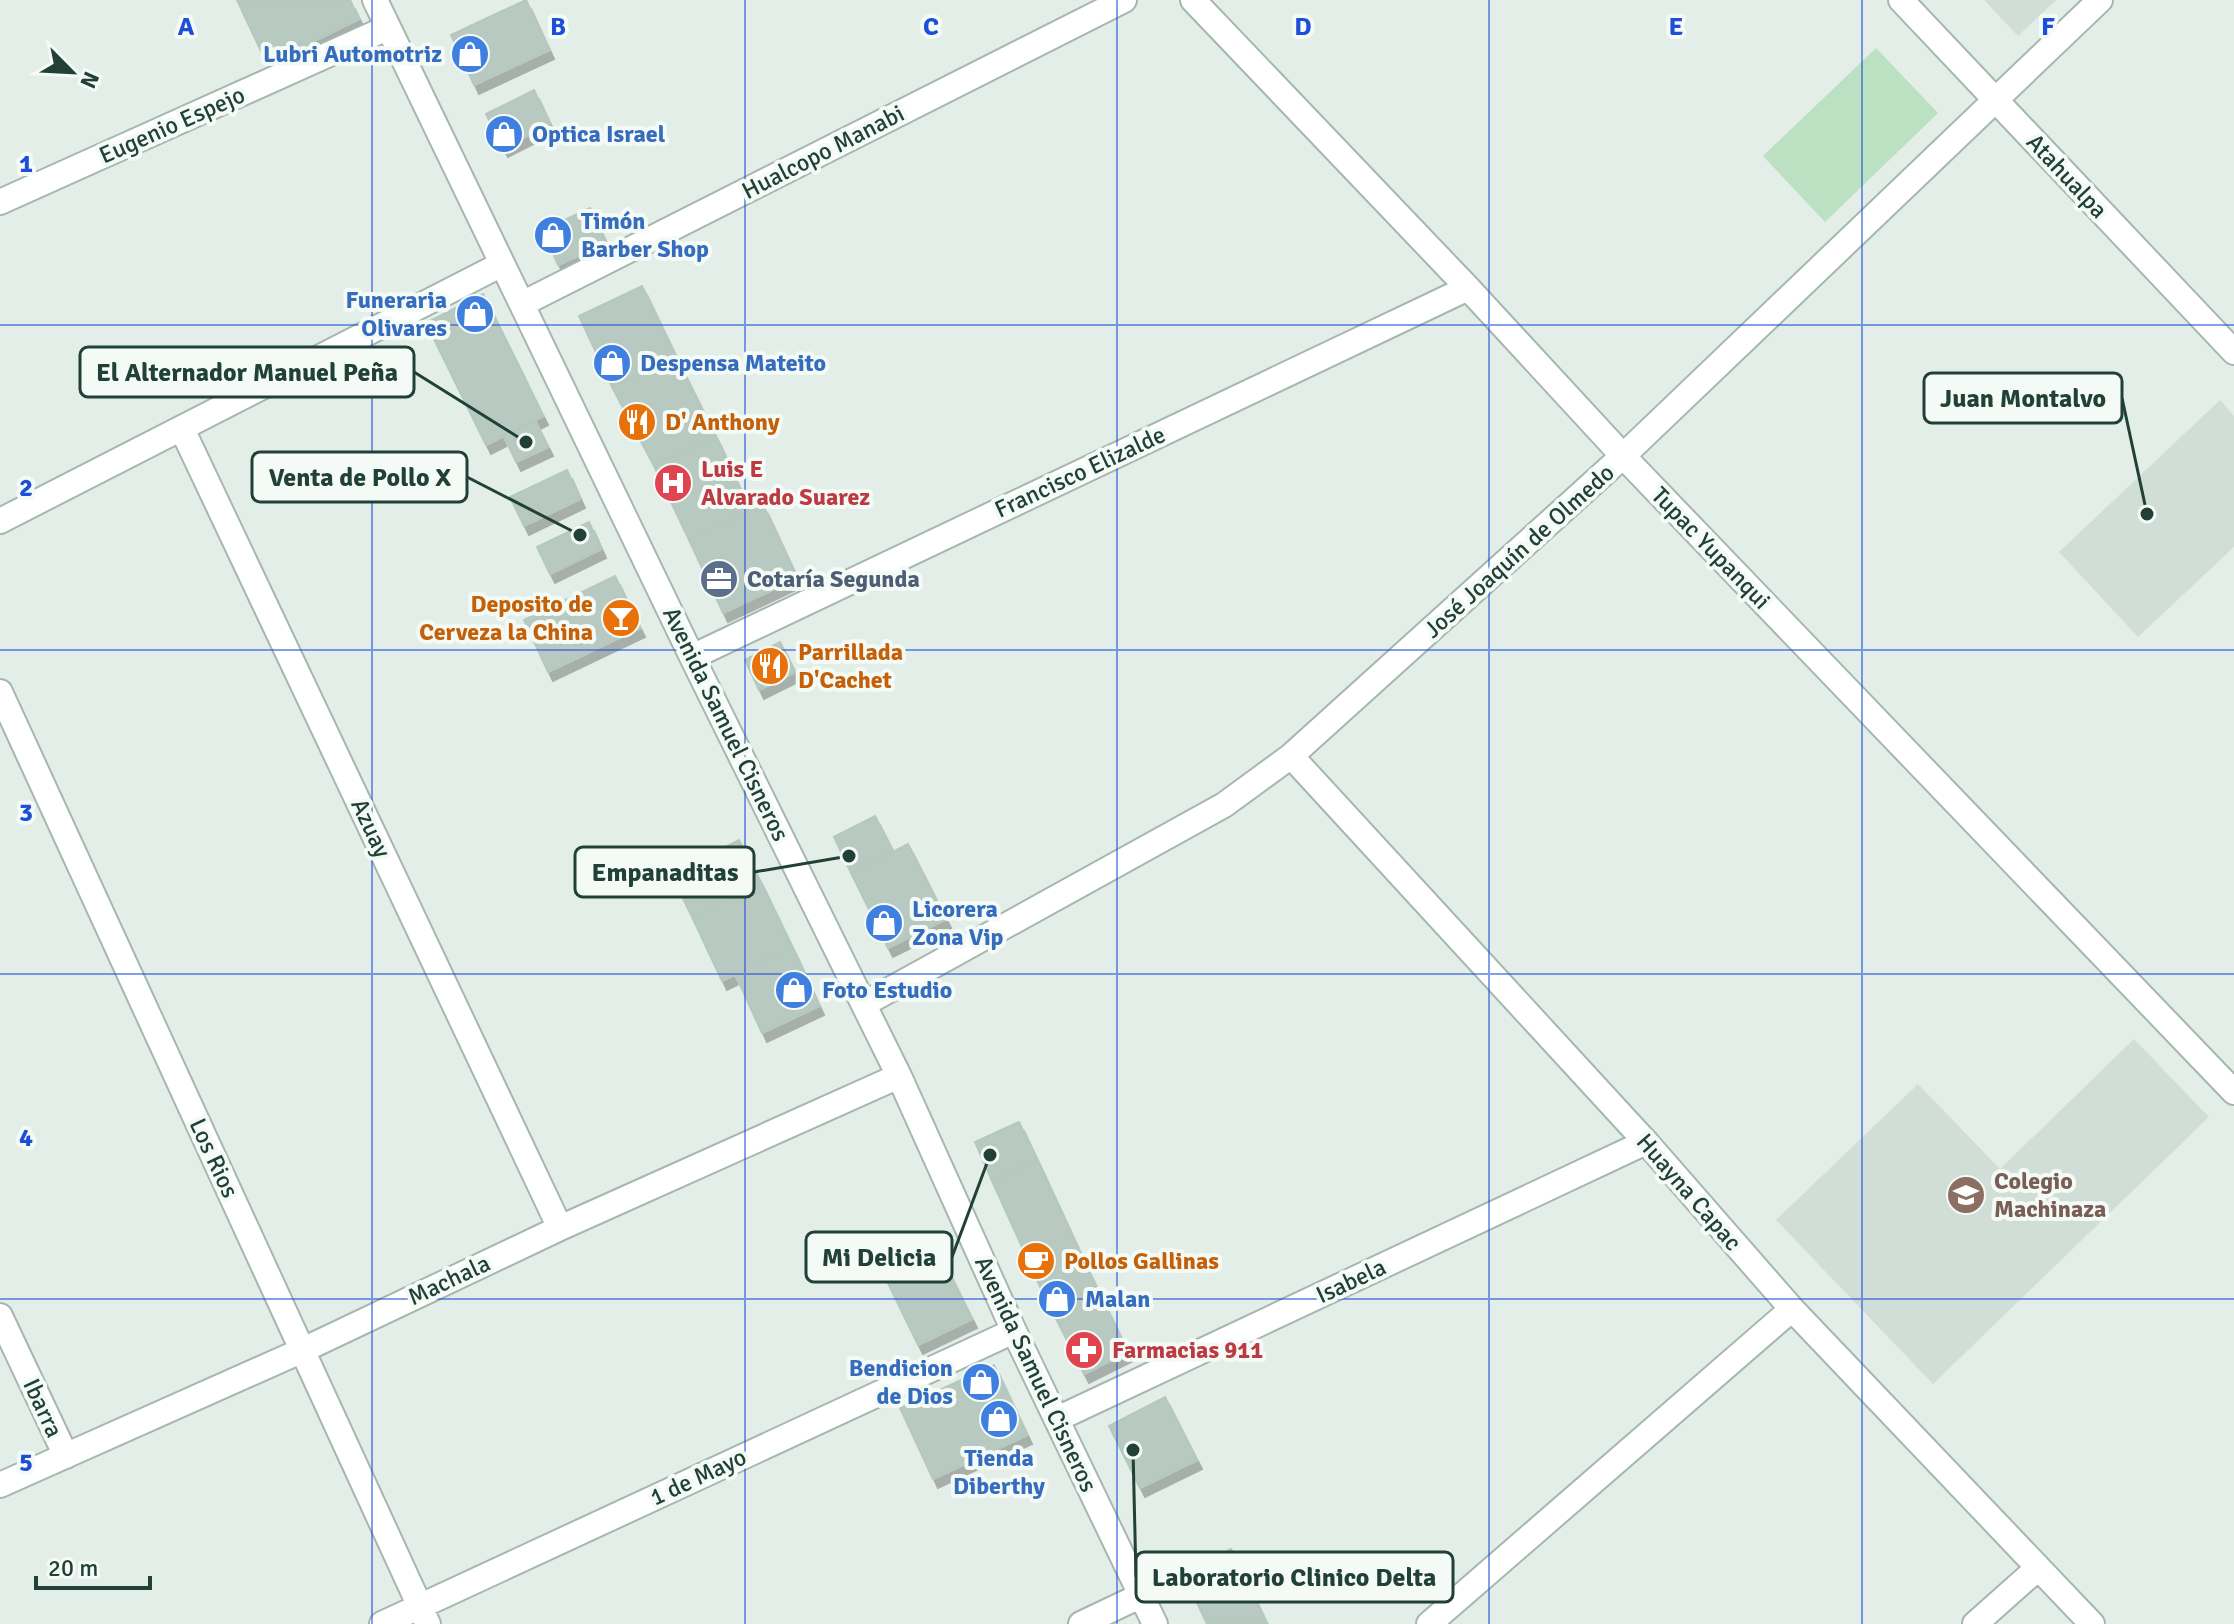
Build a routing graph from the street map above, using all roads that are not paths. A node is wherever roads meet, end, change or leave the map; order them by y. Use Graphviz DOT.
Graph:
graph roads {
  1 [pos="375,0"];
  2 [pos="1124,0"];
  3 [pos="1193,0"];
  4 [pos="1901,0"];
  5 [pos="2100,0"];
  6 [pos="387,28"];
  7 [pos="1995,100"];
  8 [pos="0,202"];
  9 [pos="502,264"];
  10 [pos="1468,288"];
  11 [pos="522,304"];
  12 [pos="2234,352"];
  13 [pos="182,429"];
  14 [pos="1623,456"];
  15 [pos="0,521"];
  16 [pos="692,657"];
  17 [pos="0,692"];
  18 [pos="1291,756"];
  19 [pos="864,1004"];
  20 [pos="899,1076"];
  21 [pos="2234,1092"];
  22 [pos="1646,1142"];
  23 [pos="560,1228"];
  24 [pos="1792,1309"];
  25 [pos="0,1316"];
  26 [pos="1014,1331"];
  27 [pos="303,1350"];
  28 [pos="1057,1419"];
  29 [pos="66,1456"];
  30 [pos="0,1485"];
  31 [pos="2038,1568"];
  32 [pos="1142,1595"];
  33 [pos="424,1615"];
  34 [pos="382,1624"];
  35 [pos="1081,1624"];
  36 [pos="1155,1624"];
  37 [pos="1429,1624"];
  38 [pos="1975,1624"];
  39 [pos="2092,1624"];
  1 -- 6 [label="street, Avenida Samuel Cisneros"];
  2 -- 11 [label="street, Hualcopo Manabi"];
  3 -- 10 [label="street, Tupac Yupanqui"];
  4 -- 7 [label="street, Atahualpa"];
  5 -- 7 [label="street, José Joaquín de Olmedo"];
  6 -- 8 [label="street, Eugenio Espejo"];
  6 -- 9 [label="street, Avenida Samuel Cisneros"];
  7 -- 12 [label="street, Atahualpa"];
  7 -- 14 [label="street, José Joaquín de Olmedo"];
  9 -- 11 [label="street, Avenida Samuel Cisneros"];
  9 -- 13 [label="street"];
  10 -- 14 [label="street, Tupac Yupanqui"];
  10 -- 16 [label="street, Francisco Elizalde"];
  11 -- 16 [label="street, Avenida Samuel Cisneros"];
  13 -- 15 [label="street"];
  13 -- 23 [label="street, Azuay"];
  14 -- 18 [label="street, José Joaquín de Olmedo"];
  14 -- 21 [label="street, Tupac Yupanqui"];
  16 -- 19 [label="street, Avenida Samuel Cisneros"];
  17 -- 27 [label="street, Los Rios"];
  18 -- 19 [label="street, José Joaquín de Olmedo"];
  18 -- 22 [label="street, Huayna Capac"];
  19 -- 20 [label="street, Avenida Samuel Cisneros"];
  20 -- 23 [label="street, Machala"];
  20 -- 26 [label="street, Avenida Samuel Cisneros"];
  22 -- 24 [label="street, Huayna Capac"];
  22 -- 28 [label="street, Isabela"];
  23 -- 27 [label="street, Machala"];
  24 -- 31 [label="street, Huayna Capac"];
  24 -- 37 [label="street"];
  25 -- 29 [label="street, Ibarra"];
  26 -- 28 [label="street, Avenida Samuel Cisneros"];
  26 -- 33 [label="street, 1 de Mayo"];
  27 -- 29 [label="street, Machala"];
  27 -- 33 [label="street, Los Rios"];
  28 -- 32 [label="street, Avenida Samuel Cisneros"];
  29 -- 30 [label="street, Machala"];
  31 -- 38 [label="street"];
  31 -- 39 [label="street, Huayna Capac"];
  32 -- 35 [label="street"];
  32 -- 36 [label="street, Avenida Samuel Cisneros"];
  33 -- 34 [label="street, 1 de Mayo"];
}
